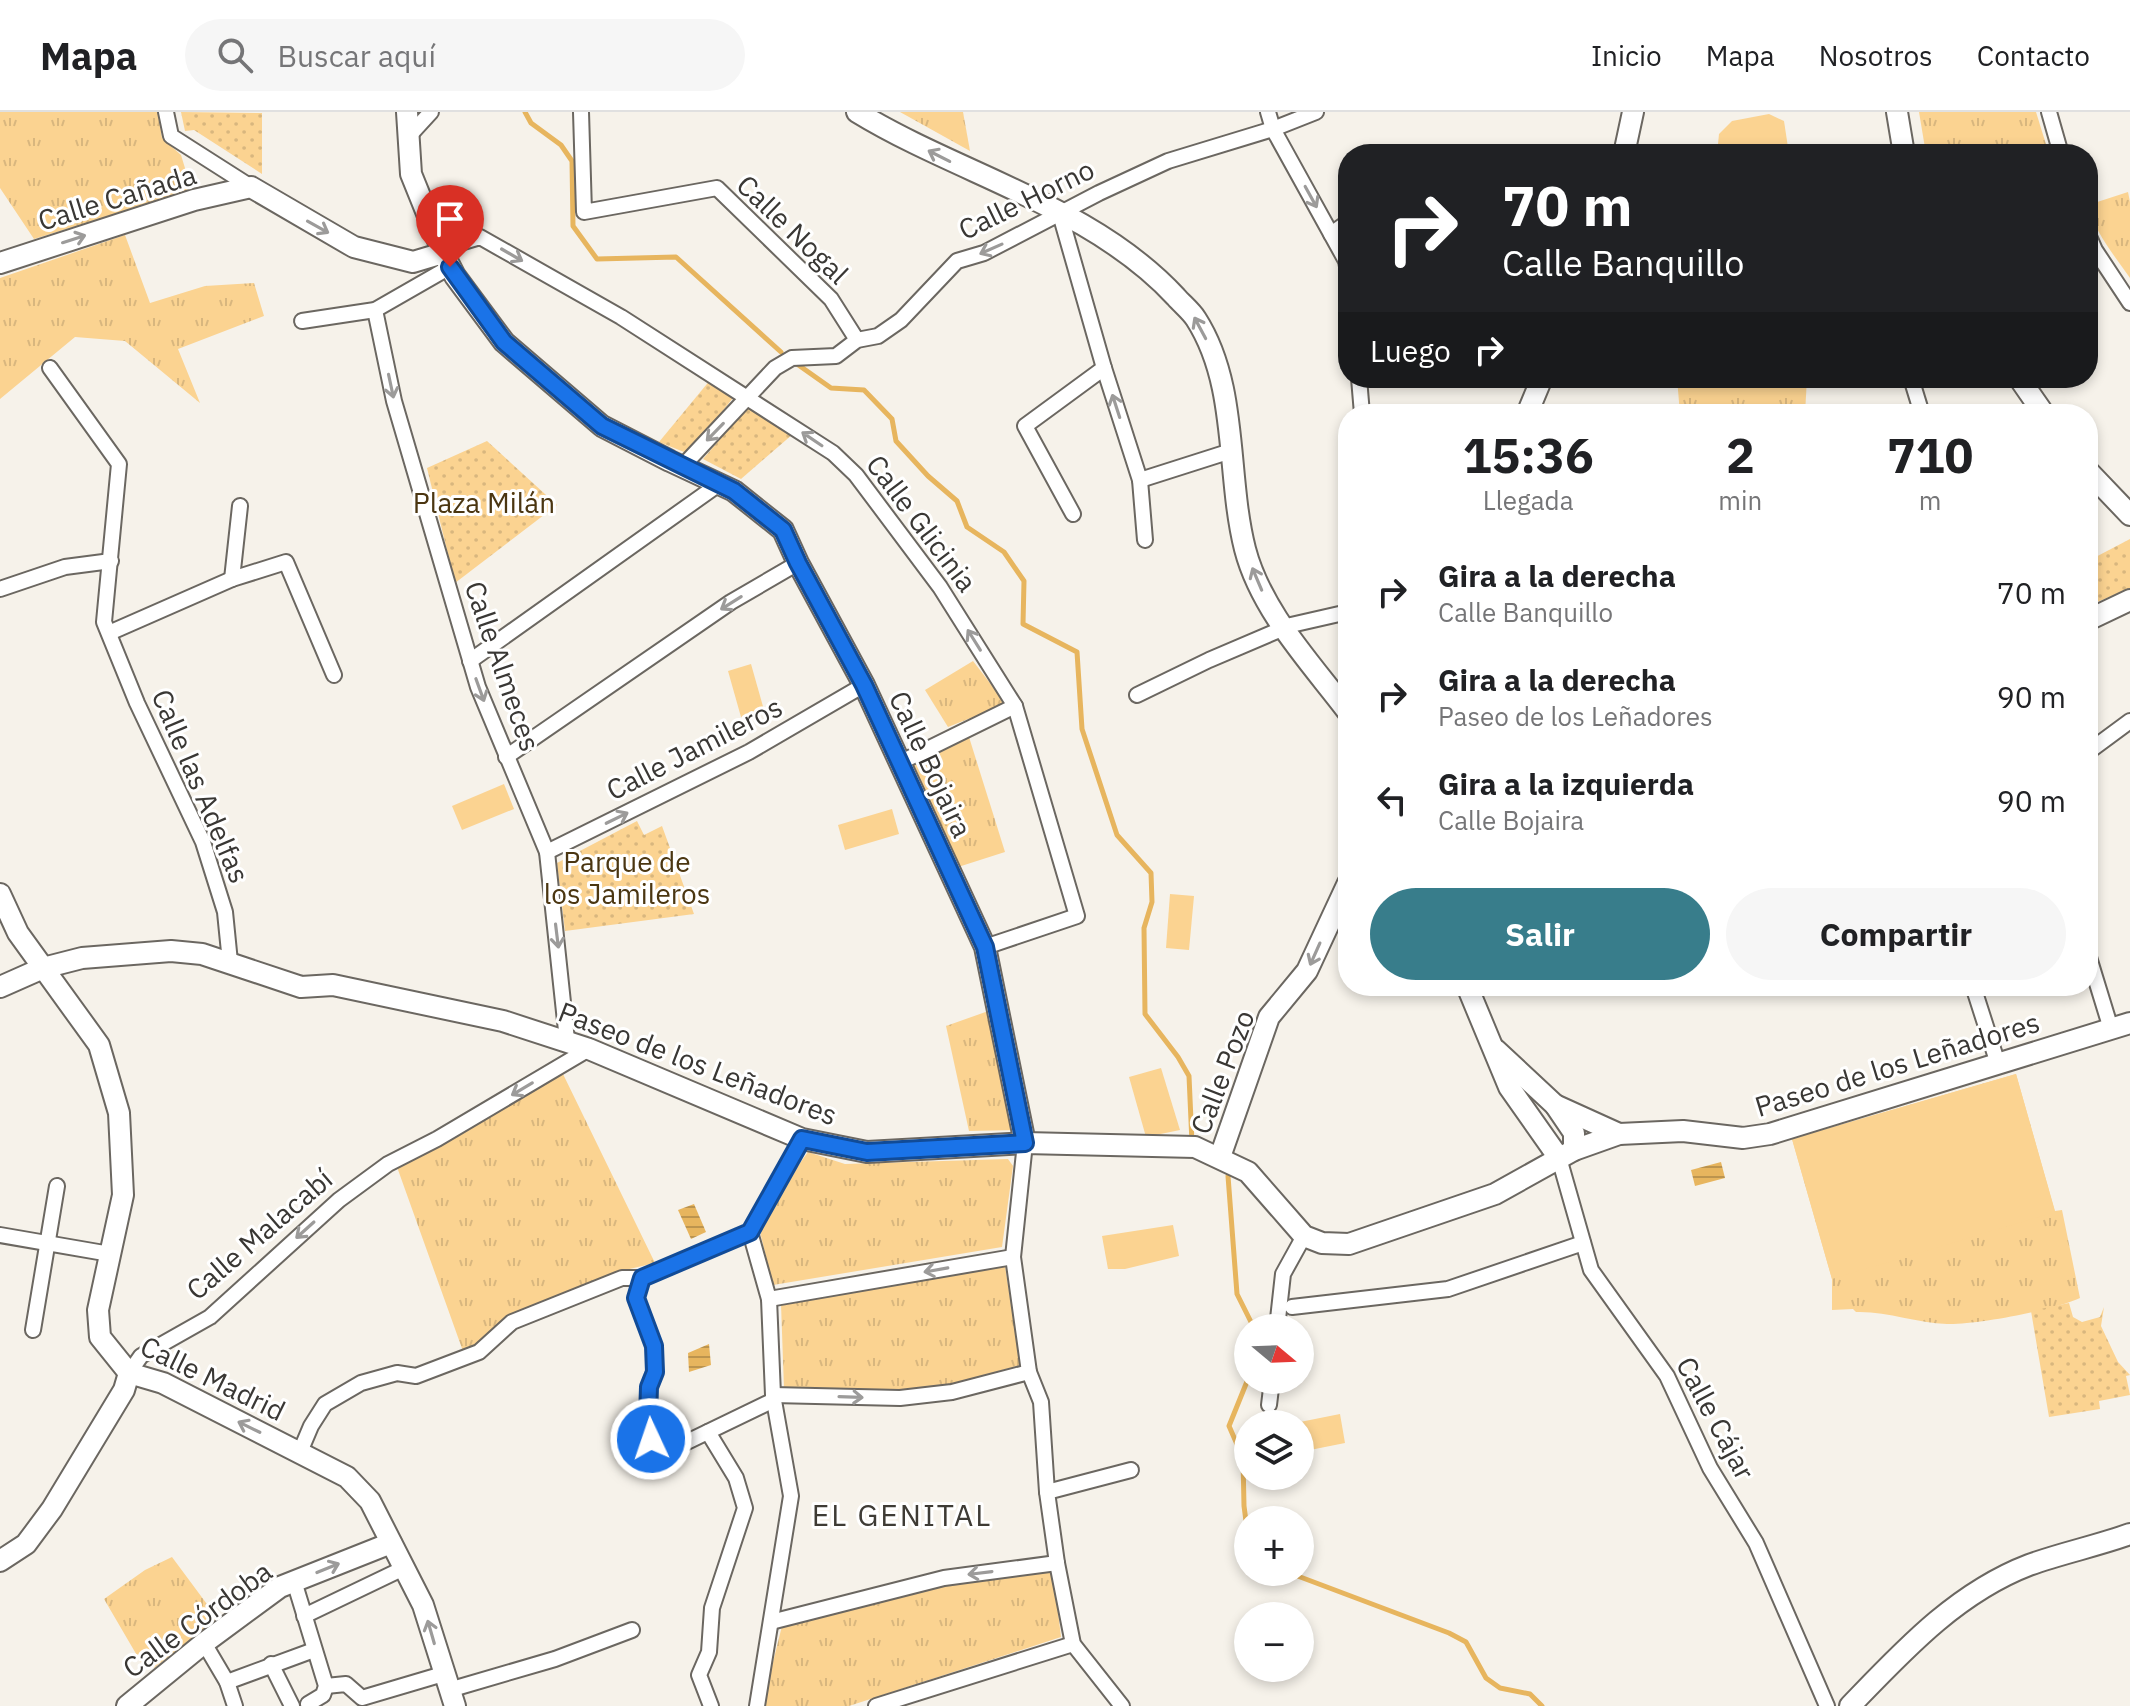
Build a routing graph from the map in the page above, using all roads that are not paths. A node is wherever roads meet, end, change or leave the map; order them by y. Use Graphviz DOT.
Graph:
graph roads {
  1 [pos="166,112"];
  2 [pos="407,112"];
  3 [pos="431,112"];
  4 [pos="581,112"];
  5 [pos="857,112"];
  6 [pos="1268,112"];
  7 [pos="1316,112"];
  8 [pos="1633,112"];
  9 [pos="1897,112"];
  10 [pos="2049,112"];
  11 [pos="1273,129"];
  12 [pos="409,136"];
  13 [pos="1626,144"];
  14 [pos="1902,144"];
  15 [pos="2058,144"];
  16 [pos="251,187"];
  17 [pos="1060,214"];
  18 [pos="1338,229"];
  19 [pos="1331,234"];
  20 [pos="1338,247"];
  21 [pos="2098,255"];
  22 [pos="446,260"];
  23 [pos="0,263"];
  24 [pos="2130,303"];
  25 [pos="375,310"];
  26 [pos="302,321"];
  27 [pos="857,340"];
  28 [pos="50,368"];
  29 [pos="1104,368"];
  30 [pos="749,398"];
  31 [pos="1231,451"];
  32 [pos="682,467"];
  33 [pos="1140,480"];
  34 [pos="2098,481"];
  35 [pos="719,484"];
  36 [pos="240,506"];
  37 [pos="1073,514"];
  38 [pos="2130,515"];
  39 [pos="1145,540"];
  40 [pos="111,561"];
  41 [pos="798,563"];
  42 [pos="232,579"];
  43 [pos="1,583"];
  44 [pos="2130,600"];
  45 [pos="1338,615"];
  46 [pos="2098,615"];
  47 [pos="1285,628"];
  48 [pos="109,633"];
  49 [pos="470,661"];
  50 [pos="334,675"];
  51 [pos="864,685"];
  52 [pos="1137,695"];
  53 [pos="1338,699"];
  54 [pos="1015,706"];
  55 [pos="2130,721"];
  56 [pos="2098,745"];
  57 [pos="506,757"];
  58 [pos="899,763"];
  59 [pos="547,852"];
  60 [pos="0,894"];
  61 [pos="1338,904"];
  62 [pos="985,947"];
  63 [pos="230,962"];
  64 [pos="43,968"];
  65 [pos="2098,976"];
  66 [pos="0,987"];
  67 [pos="1471,996"];
  68 [pos="1976,996"];
  69 [pos="2121,1026"];
  70 [pos="567,1040"];
  71 [pos="1493,1047"];
  72 [pos="589,1049"];
  73 [pos="1998,1064"];
  74 [pos="1555,1105"];
  75 [pos="1619,1134"];
  76 [pos="802,1139"];
  77 [pos="1025,1143"];
  78 [pos="1220,1157"];
  79 [pos="1558,1158"];
  80 [pos="57,1186"];
  81 [pos="750,1232"];
  82 [pos="0,1235"];
  83 [pos="1304,1236"];
  84 [pos="47,1243"];
  85 [pos="1583,1243"];
  86 [pos="110,1254"];
  87 [pos="1013,1257"];
  88 [pos="642,1278"];
  89 [pos="769,1299"];
  90 [pos="1292,1307"];
  91 [pos="1279,1314"];
  92 [pos="33,1330"];
  93 [pos="1029,1372"];
  94 [pos="129,1373"];
  95 [pos="1270,1394"];
  96 [pos="774,1397"];
  97 [pos="1269,1405"];
  98 [pos="708,1432"];
  99 [pos="300,1452"];
  100 [pos="1131,1470"];
  101 [pos="1047,1492"];
  102 [pos="2130,1534"];
  103 [pos="391,1543"];
  104 [pos="0,1561"];
  105 [pos="1057,1563"];
  106 [pos="404,1568"];
  107 [pos="294,1581"];
  108 [pos="304,1616"];
  109 [pos="771,1622"];
  110 [pos="632,1630"];
  111 [pos="204,1643"];
  112 [pos="1073,1644"];
  113 [pos="314,1650"];
  114 [pos="271,1664"];
  115 [pos="227,1682"];
  116 [pos="326,1686"];
  117 [pos="450,1696"];
  118 [pos="134,1703"];
  119 [pos="307,1705"];
  120 [pos="235,1706"];
  121 [pos="292,1706"];
  122 [pos="711,1706"];
  123 [pos="757,1706"];
  124 [pos="876,1706"];
  125 [pos="1122,1706"];
  126 [pos="1827,1706"];
  127 [pos="1850,1706"];
  1 -- 16 [label="street"];
  2 -- 12 [label="street, Calle Bojaira"];
  3 -- 12 [label="street"];
  4 -- 27 [label="street, Calle Nogal"];
  17 -- 5 [label="street, one-way"];
  6 -- 11 [label="street"];
  7 -- 11 [label="street, Calle Horno"];
  8 -- 13 [label="street"];
  9 -- 14 [label="street"];
  10 -- 15 [label="street"];
  11 -- 17 [label="street, Calle Horno"];
  11 -- 19 [label="street, one-way"];
  12 -- 22 [label="street, Calle Bojaira"];
  16 -- 22 [label="street, one-way"];
  23 -- 16 [label="street, Calle Cañada, one-way"];
  17 -- 27 [label="street, Calle Horno, one-way"];
  17 -- 29 [label="street"];
  31 -- 17 [label="street, one-way"];
  18 -- 19 [label="street"];
  19 -- 20 [label="street"];
  21 -- 24 [label="street"];
  22 -- 25 [label="street"];
  22 -- 30 [label="street, Calle Glicinia, one-way"];
  22 -- 32 [label="street, Calle Bojaira"];
  25 -- 26 [label="street"];
  25 -- 49 [label="street, Calle Almeces, one-way"];
  27 -- 30 [label="street, Calle Horno"];
  28 -- 40 [label="street, Calle las Adelfas"];
  33 -- 29 [label="street, one-way"];
  29 -- 37 [label="street"];
  30 -- 32 [label="street, Calle Horno, one-way"];
  54 -- 30 [label="street, Calle Glicinia, one-way"];
  31 -- 33 [label="street"];
  47 -- 31 [label="street, one-way"];
  32 -- 35 [label="street, Calle Bojaira"];
  33 -- 39 [label="street"];
  34 -- 38 [label="street"];
  35 -- 41 [label="street, Calle Bojaira"];
  35 -- 49 [label="street"];
  36 -- 42 [label="street"];
  40 -- 43 [label="street"];
  40 -- 48 [label="street, Calle las Adelfas"];
  41 -- 51 [label="street, Calle Bojaira"];
  41 -- 57 [label="street, one-way"];
  42 -- 48 [label="street"];
  42 -- 50 [label="street"];
  44 -- 46 [label="street"];
  45 -- 47 [label="street"];
  47 -- 52 [label="street"];
  47 -- 53 [label="street"];
  48 -- 63 [label="street, Calle las Adelfas"];
  49 -- 57 [label="street, Calle Almeces, one-way"];
  51 -- 58 [label="street, Calle Bojaira"];
  59 -- 51 [label="street, Calle Jamileros, one-way"];
  54 -- 58 [label="street"];
  54 -- 62 [label="street, Calle Glicinia"];
  55 -- 56 [label="street"];
  57 -- 59 [label="street, Calle Almeces"];
  58 -- 62 [label="street, Calle Bojaira"];
  59 -- 70 [label="street, Calle Almeces, one-way"];
  60 -- 64 [label="street, Calle Madrid"];
  61 -- 78 [label="street, Calle Pozo, one-way"];
  62 -- 77 [label="street, Calle Bojaira"];
  63 -- 64 [label="street, Paseo de los Leñadores"];
  63 -- 70 [label="street, Paseo de los Leñadores"];
  64 -- 66 [label="street, Paseo de los Leñadores"];
  64 -- 86 [label="street, Calle Madrid"];
  65 -- 69 [label="street"];
  67 -- 71 [label="street"];
  68 -- 73 [label="street"];
  69 -- 73 [label="street, Paseo de los Leñadores"];
  70 -- 72 [label="street, Paseo de los Leñadores"];
  71 -- 74 [label="street"];
  71 -- 79 [label="street"];
  72 -- 76 [label="street, Paseo de los Leñadores"];
  72 -- 94 [label="street, Calle Malacabí, one-way"];
  73 -- 75 [label="street, Paseo de los Leñadores"];
  74 -- 75 [label="street"];
  74 -- 79 [label="street"];
  75 -- 79 [label="street, Paseo de los Leñadores"];
  76 -- 77 [label="street, Paseo de los Leñadores"];
  76 -- 81 [label="street"];
  77 -- 78 [label="street, Paseo de los Leñadores"];
  77 -- 87 [label="street"];
  78 -- 83 [label="street, Paseo de los Leñadores"];
  79 -- 83 [label="street, Paseo de los Leñadores"];
  79 -- 85 [label="street, Calle Cájar"];
  80 -- 84 [label="street"];
  81 -- 88 [label="street"];
  81 -- 89 [label="street"];
  82 -- 84 [label="street"];
  83 -- 91 [label="street"];
  84 -- 86 [label="street"];
  84 -- 92 [label="street"];
  85 -- 90 [label="street"];
  85 -- 126 [label="street, Calle Cájar"];
  86 -- 94 [label="street, Calle Madrid"];
  87 -- 89 [label="street, one-way"];
  87 -- 93 [label="street"];
  88 -- 98 [label="street"];
  88 -- 99 [label="street"];
  89 -- 96 [label="street"];
  96 -- 93 [label="street, one-way"];
  93 -- 101 [label="street"];
  99 -- 94 [label="street, Calle Madrid, one-way"];
  94 -- 104 [label="street, Calle Malacabí"];
  95 -- 97 [label="street"];
  96 -- 98 [label="street"];
  96 -- 109 [label="street"];
  98 -- 122 [label="street"];
  99 -- 103 [label="street, Calle Madrid"];
  100 -- 101 [label="street"];
  101 -- 105 [label="street"];
  102 -- 127 [label="street"];
  103 -- 106 [label="street, Calle Madrid"];
  107 -- 103 [label="street, Calle Córdoba, one-way"];
  105 -- 109 [label="street, one-way"];
  105 -- 112 [label="street"];
  106 -- 108 [label="street"];
  117 -- 106 [label="street, Calle Madrid, one-way"];
  107 -- 108 [label="street"];
  107 -- 111 [label="street, Calle Córdoba"];
  108 -- 113 [label="street"];
  109 -- 123 [label="street"];
  110 -- 117 [label="street"];
  111 -- 115 [label="street"];
  111 -- 118 [label="street, Calle Córdoba"];
  112 -- 124 [label="street"];
  112 -- 125 [label="street"];
  113 -- 114 [label="street"];
  113 -- 116 [label="street"];
  114 -- 115 [label="street"];
  114 -- 121 [label="street"];
  115 -- 120 [label="street"];
  116 -- 117 [label="street"];
  116 -- 119 [label="street"];
}
